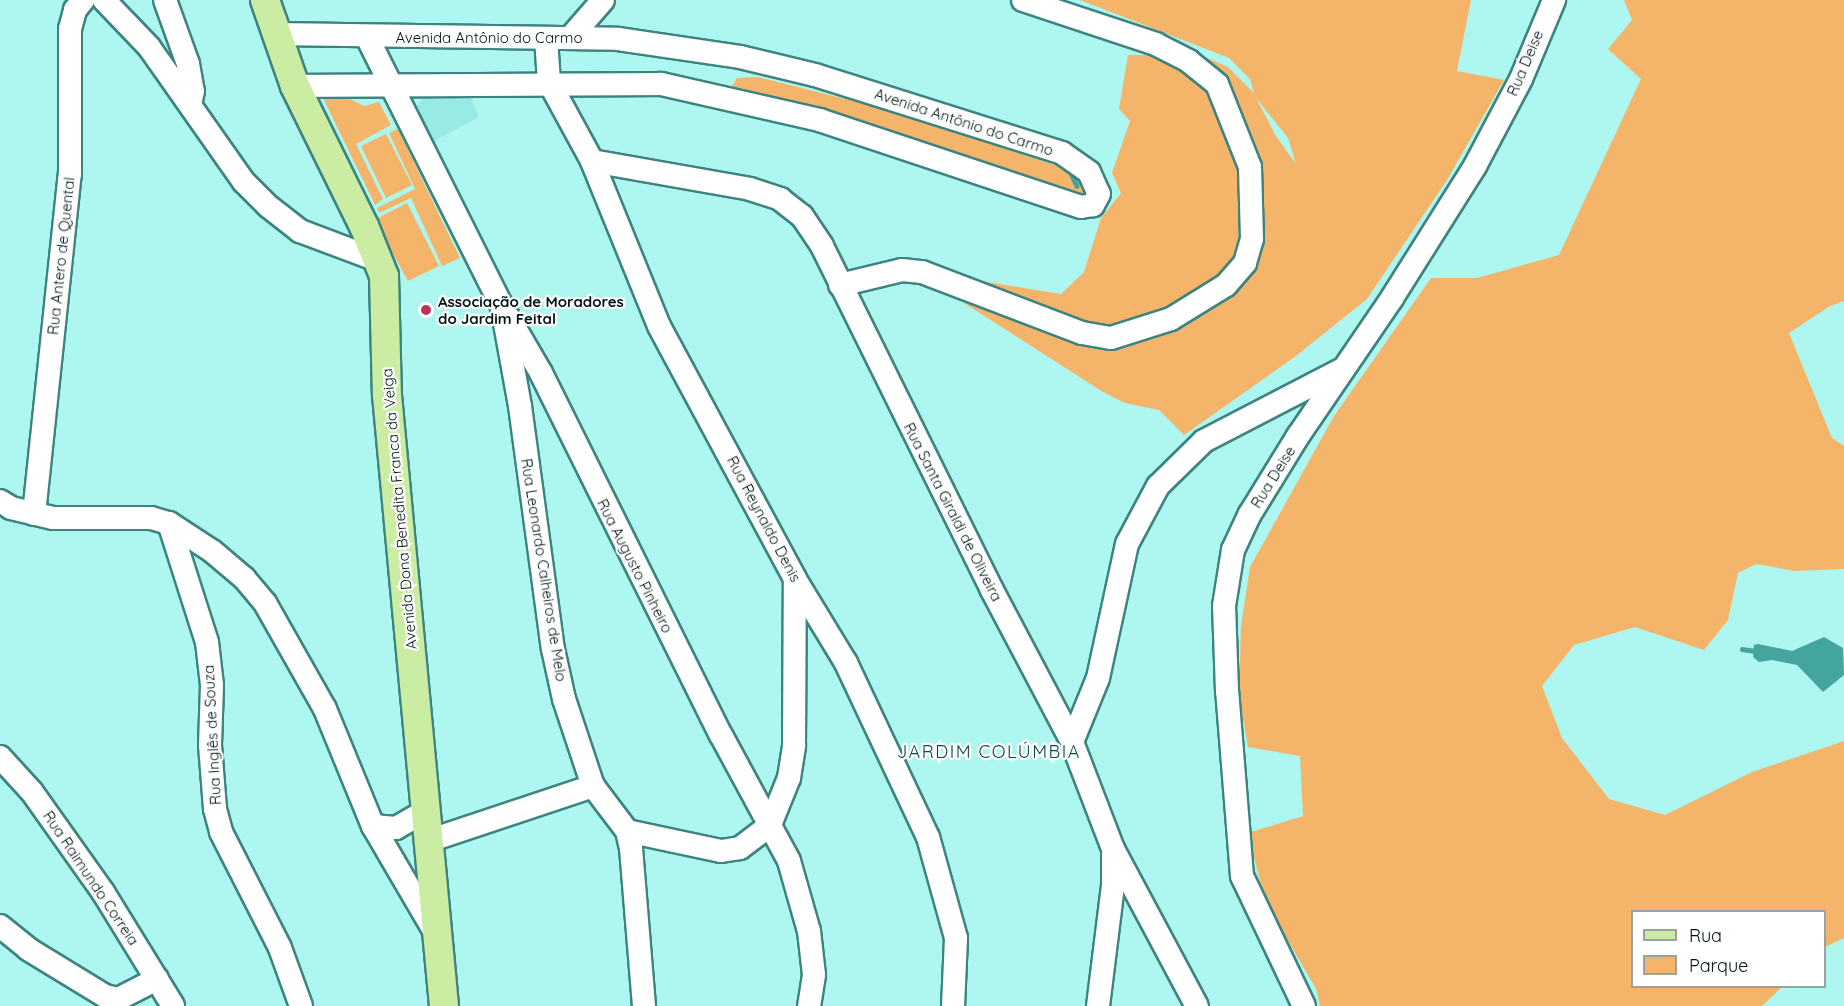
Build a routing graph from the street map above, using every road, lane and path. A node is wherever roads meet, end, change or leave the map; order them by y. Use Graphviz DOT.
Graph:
graph roads {
  1 [pos="83,0"];
  2 [pos="104,0"];
  3 [pos="165,0"];
  4 [pos="265,0"];
  5 [pos="603,0"];
  6 [pos="1023,0"];
  7 [pos="1554,0"];
  8 [pos="274,34"];
  9 [pos="366,37"];
  10 [pos="546,38"];
  11 [pos="570,38"];
  12 [pos="549,82"];
  13 [pos="387,83"];
  14 [pos="295,86"];
  15 [pos="190,105"];
  16 [pos="592,161"];
  17 [pos="380,261"];
  18 [pos="840,285"];
  19 [pos="502,307"];
  20 [pos="1342,370"];
  21 [pos="551,396"];
  22 [pos="520,406"];
  23 [pos="0,501"];
  24 [pos="34,514"];
  25 [pos="169,523"];
  26 [pos="795,579"];
  27 [pos="1072,742"];
  28 [pos="0,757"];
  29 [pos="593,786"];
  30 [pos="426,811"];
  31 [pos="770,825"];
  32 [pos="373,826"];
  33 [pos="627,831"];
  34 [pos="431,840"];
  35 [pos="1113,849"];
  36 [pos="0,927"];
  37 [pos="439,939"];
  38 [pos="157,979"];
  39 [pos="173,1006"];
  40 [pos="301,1006"];
  41 [pos="444,1006"];
  42 [pos="644,1006"];
  43 [pos="809,1006"];
  44 [pos="952,1006"];
  45 [pos="1098,1006"];
  46 [pos="1197,1006"];
  47 [pos="1304,1006"];
  1 -- 24 [label="street, Rua Antero de Quental"];
  2 -- 15 [label="street"];
  3 -- 15 [label="street"];
  4 -- 8 [label="main road, Avenida Dona Benedita Franca da Veiga"];
  5 -- 11 [label="street"];
  6 -- 18 [label="street"];
  7 -- 20 [label="street, Rua Deise"];
  8 -- 9 [label="street, Avenida Antônio do Carmo"];
  8 -- 14 [label="main road, Avenida Dona Benedita Franca da Veiga"];
  9 -- 10 [label="street, Avenida Antônio do Carmo"];
  9 -- 13 [label="street, Rua Leonardo Calheiros de Melo"];
  10 -- 11 [label="street, Avenida Antônio do Carmo"];
  10 -- 12 [label="street, Rua Reynaldo Denis"];
  11 -- 12 [label="street, Avenida Antônio do Carmo"];
  12 -- 13 [label="street, Avenida Antônio do Carmo"];
  12 -- 16 [label="street, Rua Reynaldo Denis"];
  13 -- 14 [label="street, Avenida Antônio do Carmo"];
  13 -- 19 [label="street, Rua Leonardo Calheiros de Melo"];
  14 -- 17 [label="main road, Avenida Dona Benedita Franca da Veiga"];
  15 -- 17 [label="street"];
  16 -- 18 [label="street, Rua Santa Giraldi de Oliveira"];
  16 -- 26 [label="street, Rua Reynaldo Denis"];
  17 -- 30 [label="main road, Avenida Dona Benedita Franca da Veiga"];
  18 -- 27 [label="street, Rua Santa Giraldi de Oliveira"];
  19 -- 21 [label="street, Rua Augusto Pinheiro"];
  19 -- 22 [label="street, Rua Leonardo Calheiros de Melo"];
  20 -- 27 [label="street"];
  20 -- 47 [label="street, Rua Deise"];
  21 -- 22 [label="street"];
  21 -- 31 [label="street, Rua Augusto Pinheiro"];
  22 -- 29 [label="street, Rua Leonardo Calheiros de Melo"];
  23 -- 24 [label="street"];
  24 -- 25 [label="street"];
  25 -- 32 [label="street"];
  25 -- 40 [label="street, Rua Inglês de Souza"];
  26 -- 31 [label="street"];
  26 -- 44 [label="street, Rua Reynaldo Denis"];
  27 -- 35 [label="street, Rua Santa Giraldi de Oliveira"];
  28 -- 38 [label="street, Rua Raimundo Correia"];
  29 -- 33 [label="street, Rua Leonardo Calheiros de Melo"];
  29 -- 34 [label="street"];
  30 -- 32 [label="street"];
  30 -- 34 [label="main road, Avenida Dona Benedita Franca da Veiga"];
  31 -- 33 [label="street"];
  31 -- 43 [label="street, Rua Augusto Pinheiro"];
  32 -- 37 [label="street"];
  33 -- 42 [label="street, Rua Leonardo Calheiros de Melo"];
  34 -- 37 [label="main road, Avenida Dona Benedita Franca da Veiga"];
  35 -- 45 [label="street"];
  35 -- 46 [label="street, Rua Santa Giraldi de Oliveira"];
  36 -- 38 [label="street"];
  37 -- 41 [label="main road, Avenida Dona Benedita Franca da Veiga"];
  38 -- 39 [label="street, Rua Raimundo Correia"];
}
